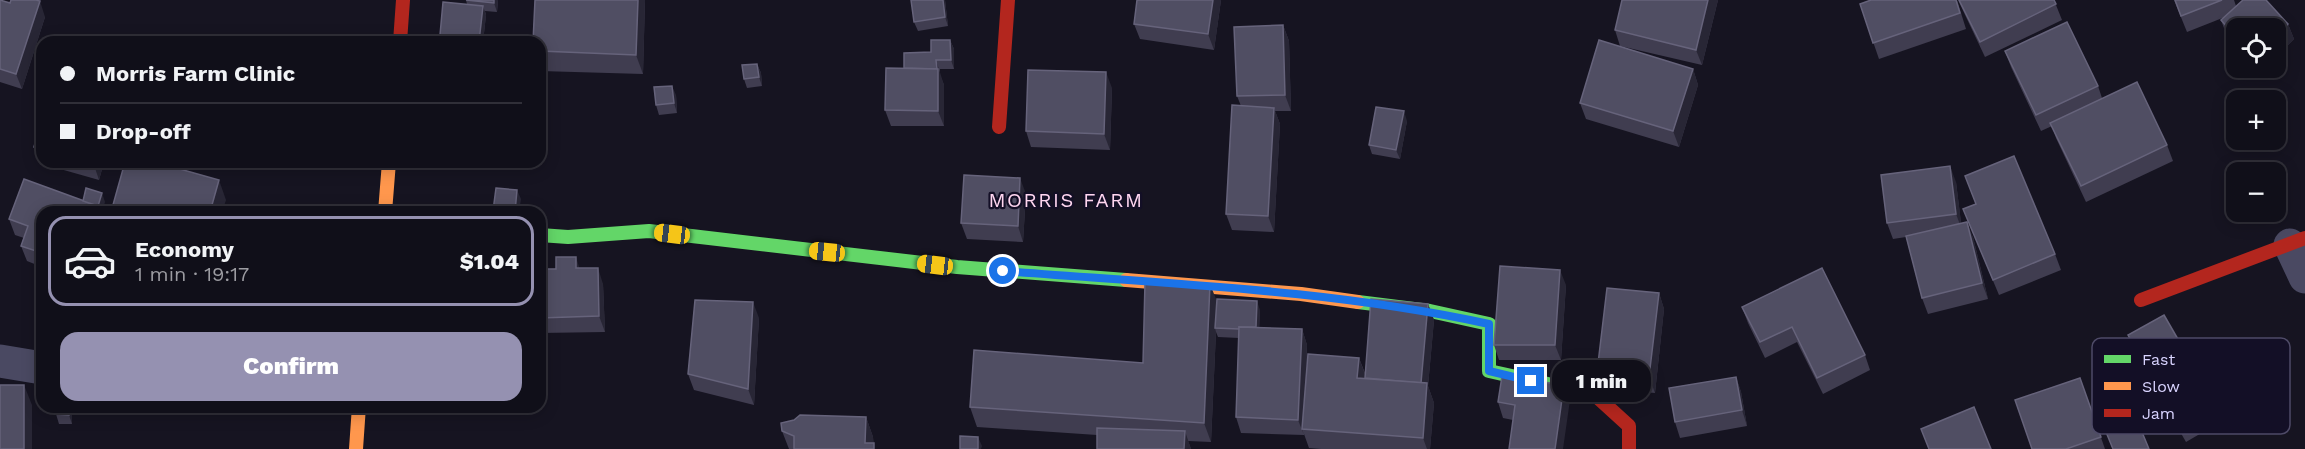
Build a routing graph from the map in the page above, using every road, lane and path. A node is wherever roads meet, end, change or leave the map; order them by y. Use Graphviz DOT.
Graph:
graph roads {
  1 [pos="403,0"];
  2 [pos="1008,0"];
  3 [pos="400,36"];
  4 [pos="999,126"];
  5 [pos="389,168"];
  6 [pos="385,206"];
  7 [pos="546,235"];
  8 [pos="2297,242"];
  9 [pos="2305,277"];
  10 [pos="2141,300"];
  11 [pos="0,361"];
  12 [pos="36,367"];
  13 [pos="359,413"];
  14 [pos="356,449"];
  15 [pos="1629,449"];
  1 -- 3 [label="street"];
  2 -- 4 [label="street"];
  5 -- 6 [label="street"];
  7 -- 15 [label="street"];
  8 -- 9 [label="street"];
  8 -- 10 [label="street"];
  11 -- 12 [label="street"];
  13 -- 14 [label="street"];
}
